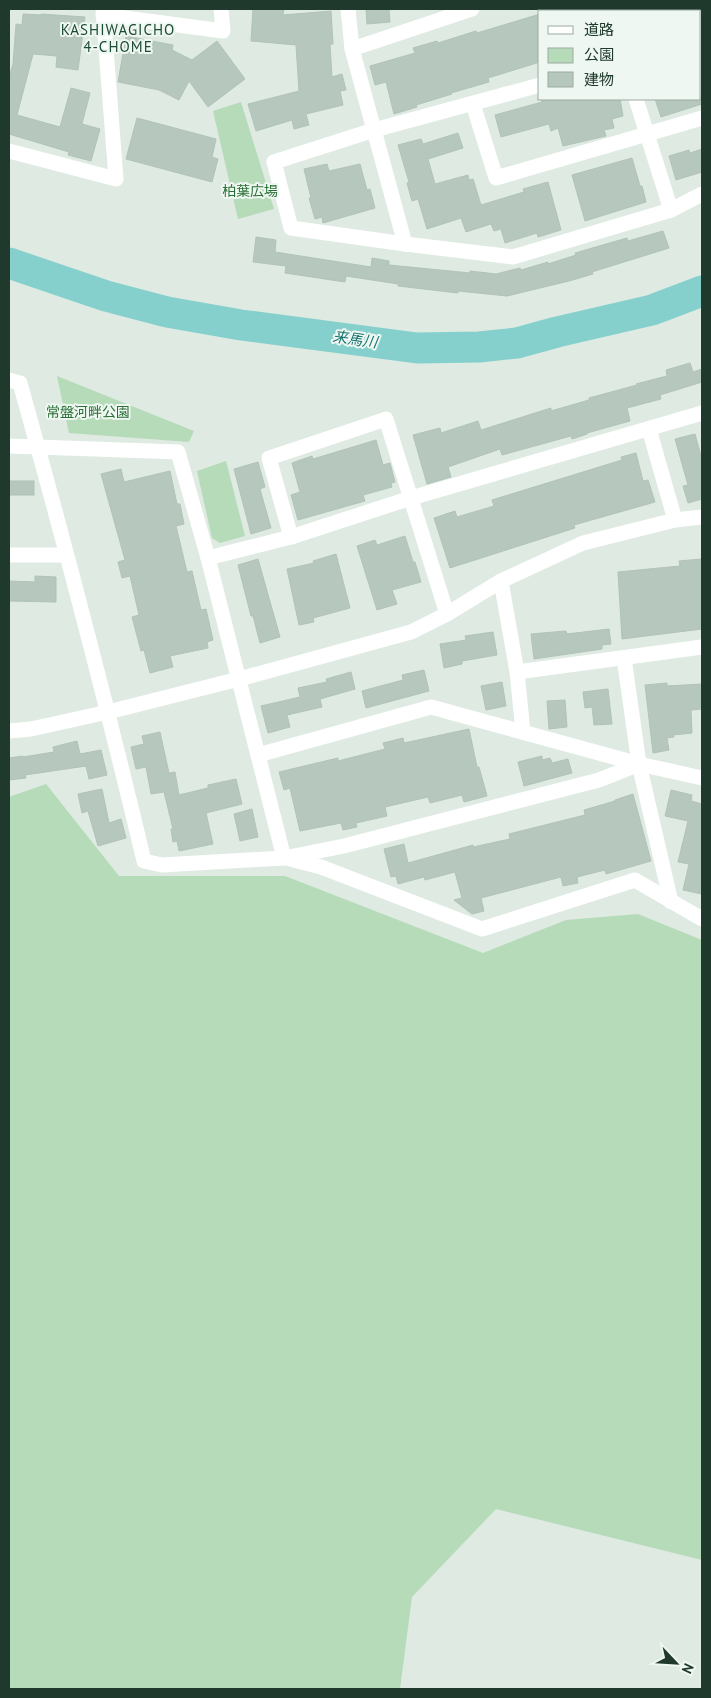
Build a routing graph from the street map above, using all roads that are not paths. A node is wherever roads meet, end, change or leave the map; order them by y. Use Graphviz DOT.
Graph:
graph roads {
  1 [pos="221,9"];
  2 [pos="348,9"];
  3 [pos="472,9"];
  4 [pos="103,12"];
  5 [pos="352,49"];
  6 [pos="538,85"];
  7 [pos="636,100"];
  8 [pos="473,104"];
  9 [pos="702,118"];
  10 [pos="374,130"];
  11 [pos="647,133"];
  12 [pos="9,151"];
  13 [pos="702,194"];
  14 [pos="671,210"];
  15 [pos="405,244"];
  16 [pos="9,380"];
  17 [pos="702,413"];
  18 [pos="649,428"];
  19 [pos="9,446"];
  20 [pos="38,446"];
  21 [pos="410,498"];
  22 [pos="702,518"];
  23 [pos="675,520"];
  24 [pos="291,537"];
  25 [pos="9,555"];
  26 [pos="66,555"];
  27 [pos="208,558"];
  28 [pos="501,581"];
  29 [pos="447,614"];
  30 [pos="702,647"];
  31 [pos="624,658"];
  32 [pos="516,672"];
  33 [pos="239,679"];
  34 [pos="108,712"];
  35 [pos="9,731"];
  36 [pos="523,732"];
  37 [pos="258,754"];
  38 [pos="639,764"];
  39 [pos="702,778"];
  40 [pos="284,858"];
  41 [pos="670,902"];
  42 [pos="702,919"];
  1 -- 4 [label="street"];
  2 -- 5 [label="street"];
  3 -- 5 [label="street"];
  4 -- 12 [label="street"];
  5 -- 10 [label="street"];
  6 -- 8 [label="street"];
  7 -- 11 [label="street"];
  8 -- 10 [label="street"];
  8 -- 11 [label="street"];
  9 -- 11 [label="street"];
  10 -- 15 [label="street"];
  10 -- 15 [label="street"];
  11 -- 14 [label="street"];
  13 -- 14 [label="street"];
  14 -- 15 [label="street"];
  16 -- 20 [label="street"];
  17 -- 18 [label="street"];
  18 -- 21 [label="street"];
  18 -- 23 [label="street"];
  19 -- 20 [label="street"];
  20 -- 26 [label="street"];
  20 -- 27 [label="street"];
  21 -- 24 [label="street"];
  21 -- 24 [label="street"];
  21 -- 29 [label="street"];
  22 -- 23 [label="street"];
  23 -- 28 [label="street"];
  24 -- 27 [label="street"];
  25 -- 26 [label="street"];
  26 -- 34 [label="street"];
  27 -- 33 [label="street"];
  28 -- 29 [label="street"];
  28 -- 32 [label="street"];
  29 -- 33 [label="street"];
  30 -- 31 [label="street"];
  31 -- 32 [label="street"];
  31 -- 38 [label="street"];
  32 -- 36 [label="street"];
  33 -- 34 [label="street"];
  33 -- 37 [label="street"];
  34 -- 35 [label="street"];
  34 -- 40 [label="street"];
  36 -- 37 [label="street"];
  36 -- 38 [label="street"];
  37 -- 40 [label="street"];
  38 -- 39 [label="street"];
  38 -- 40 [label="street"];
  38 -- 41 [label="street"];
  40 -- 41 [label="street"];
  41 -- 42 [label="street"];
}
